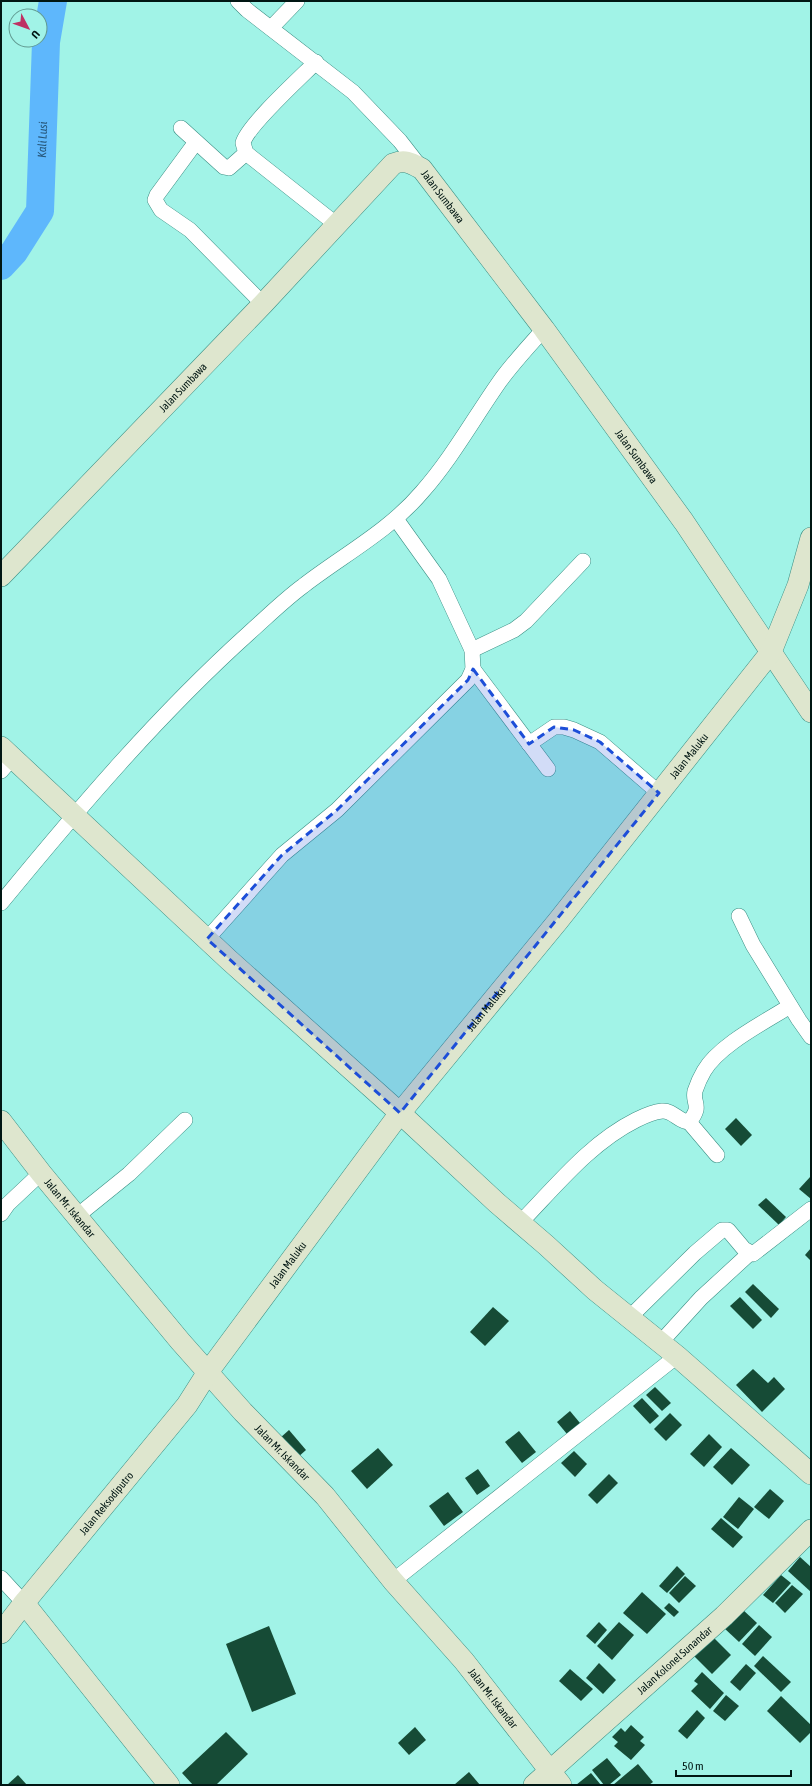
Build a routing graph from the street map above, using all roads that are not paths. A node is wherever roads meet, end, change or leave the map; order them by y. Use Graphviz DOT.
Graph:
graph roads {
  1 [pos="238,1"];
  2 [pos="297,1"];
  3 [pos="271,28"];
  4 [pos="316,62"];
  5 [pos="181,128"];
  6 [pos="196,142"];
  7 [pos="246,153"];
  8 [pos="422,169"];
  9 [pos="337,225"];
  10 [pos="263,304"];
  11 [pos="544,329"];
  12 [pos="396,519"];
  13 [pos="811,538"];
  14 [pos="583,561"];
  15 [pos="1,576"];
  16 [pos="472,650"];
  17 [pos="771,652"];
  18 [pos="473,670"];
  19 [pos="811,712"];
  20 [pos="529,744"];
  21 [pos="5,758"];
  22 [pos="548,769"];
  23 [pos="659,792"];
  24 [pos="73,815"];
  25 [pos="1,903"];
  26 [pos="739,916"];
  27 [pos="207,940"];
  28 [pos="790,1006"];
  29 [pos="811,1037"];
  30 [pos="400,1113"];
  31 [pos="186,1120"];
  32 [pos="1,1121"];
  33 [pos="689,1122"];
  34 [pos="717,1155"];
  35 [pos="41,1173"];
  36 [pos="811,1209"];
  37 [pos="1,1214"];
  38 [pos="77,1216"];
  39 [pos="520,1223"];
  40 [pos="750,1253"];
  41 [pos="630,1317"];
  42 [pos="661,1342"];
  43 [pos="677,1356"];
  44 [pos="208,1372"];
  45 [pos="811,1474"];
  46 [pos="811,1530"];
  47 [pos="1,1578"];
  48 [pos="393,1581"];
  49 [pos="24,1603"];
  50 [pos="1,1633"];
  51 [pos="556,1778"];
  52 [pos="169,1785"];
  53 [pos="534,1785"];
  1 -- 3 [label="street"];
  2 -- 3 [label="street"];
  3 -- 4 [label="street"];
  4 -- 7 [label="street"];
  4 -- 8 [label="street"];
  5 -- 6 [label="street"];
  6 -- 7 [label="street"];
  6 -- 10 [label="street"];
  7 -- 9 [label="street"];
  8 -- 9 [label="main road, Jalan Sumbawa"];
  8 -- 11 [label="main road, Jalan Sumbawa"];
  9 -- 10 [label="main road, Jalan Sumbawa"];
  10 -- 15 [label="main road, Jalan Sumbawa"];
  11 -- 12 [label="street"];
  11 -- 17 [label="main road, Jalan Sumbawa"];
  12 -- 16 [label="street"];
  12 -- 24 [label="street"];
  13 -- 17 [label="main road, Jalan Maluku"];
  14 -- 16 [label="street"];
  16 -- 18 [label="street"];
  17 -- 19 [label="main road, Jalan Sumbawa"];
  17 -- 23 [label="main road, Jalan Maluku"];
  18 -- 20 [label="street"];
  18 -- 27 [label="street"];
  20 -- 22 [label="street"];
  20 -- 23 [label="street"];
  21 -- 24 [label="main road"];
  23 -- 30 [label="main road, Jalan Maluku"];
  24 -- 25 [label="street"];
  24 -- 27 [label="main road"];
  26 -- 28 [label="street"];
  27 -- 30 [label="main road"];
  28 -- 29 [label="street"];
  28 -- 33 [label="street"];
  30 -- 39 [label="main road"];
  30 -- 44 [label="main road, Jalan Maluku"];
  31 -- 38 [label="street"];
  32 -- 35 [label="main road, Jalan Mr. Iskandar"];
  33 -- 34 [label="street"];
  33 -- 39 [label="street"];
  35 -- 37 [label="street"];
  35 -- 38 [label="main road, Jalan Mr. Iskandar"];
  36 -- 40 [label="street"];
  38 -- 44 [label="main road, Jalan Mr. Iskandar"];
  39 -- 41 [label="main road"];
  40 -- 41 [label="street"];
  40 -- 42 [label="street"];
  41 -- 42 [label="main road"];
  42 -- 43 [label="main road"];
  43 -- 45 [label="main road"];
  43 -- 48 [label="street"];
  44 -- 48 [label="main road, Jalan Mr. Iskandar"];
  44 -- 49 [label="main road, Jalan Reksodiputro"];
  46 -- 51 [label="main road, Jalan Kolonel Sunandar"];
  47 -- 49 [label="street"];
  48 -- 51 [label="main road, Jalan Mr. Iskandar"];
  49 -- 50 [label="main road, Jalan Reksodiputro"];
  49 -- 52 [label="main road"];
  51 -- 53 [label="main road, Jalan Kolonel Sunandar"];
}
